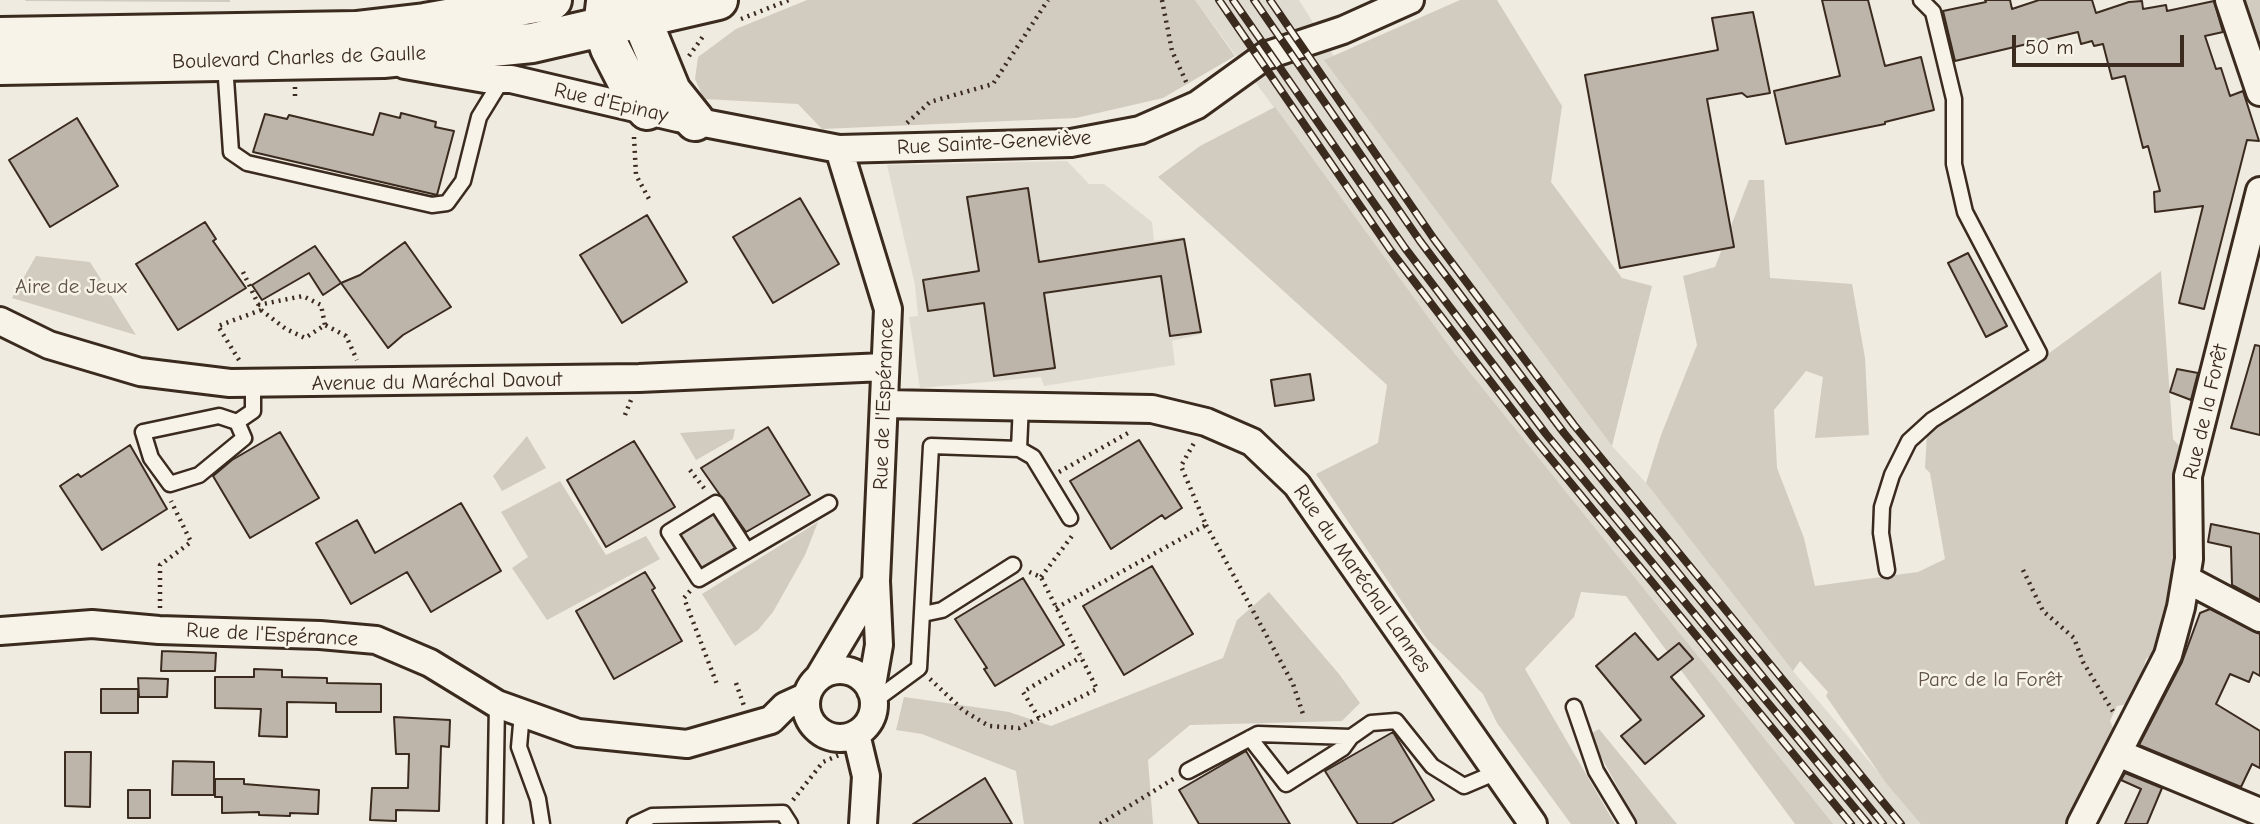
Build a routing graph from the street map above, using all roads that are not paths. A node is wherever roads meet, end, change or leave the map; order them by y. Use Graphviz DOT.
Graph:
graph roads {
  1 [pos="552,0"];
  2 [pos="1410,0"];
  3 [pos="1921,0"];
  4 [pos="2229,0"];
  5 [pos="492,6"];
  6 [pos="619,11"];
  7 [pos="719,13"];
  8 [pos="0,37"];
  9 [pos="383,58"];
  10 [pos="225,62"];
  11 [pos="0,65"];
  12 [pos="503,78"];
  13 [pos="2260,92"];
  14 [pos="658,98"];
  15 [pos="695,121"];
  16 [pos="839,149"];
  17 [pos="2260,191"];
  18 [pos="2255,235"];
  19 [pos="0,321"];
  20 [pos="884,367"];
  21 [pos="253,383"];
  22 [pos="884,404"];
  23 [pos="1021,404"];
  24 [pos="237,422"];
  25 [pos="1019,449"];
  26 [pos="829,503"];
  27 [pos="1070,518"];
  28 [pos="747,551"];
  29 [pos="1013,565"];
  30 [pos="1887,570"];
  31 [pos="2188,580"];
  32 [pos="876,581"];
  33 [pos="923,614"];
  34 [pos="2260,618"];
  35 [pos="0,632"];
  36 [pos="813,686"];
  37 [pos="872,696"];
  38 [pos="1574,708"];
  39 [pos="510,709"];
  40 [pos="771,719"];
  41 [pos="814,727"];
  42 [pos="856,734"];
  43 [pos="1351,737"];
  44 [pos="1250,738"];
  45 [pos="2118,753"];
  46 [pos="1188,771"];
  47 [pos="1497,772"];
  48 [pos="2260,811"];
  49 [pos="786,818"];
  50 [pos="495,824"];
  51 [pos="542,824"];
  52 [pos="635,824"];
  53 [pos="863,824"];
  54 [pos="1533,824"];
  55 [pos="1628,824"];
  56 [pos="2081,824"];
  1 -- 5 [label="main road, Boulevard Charles de Gaulle"];
  2 -- 16 [label="street, Rue Sainte-Geneviève"];
  3 -- 30 [label="lane"];
  4 -- 13 [label="street"];
  5 -- 8 [label="main road, Boulevard Charles de Gaulle"];
  6 -- 7 [label="main road, Boulevard Charles de Gaulle"];
  6 -- 9 [label="main road, Boulevard Charles de Gaulle"];
  6 -- 14 [label="main road"];
  7 -- 14 [label="main road"];
  9 -- 10 [label="main road, Boulevard Charles de Gaulle"];
  9 -- 12 [label="street, Rue d'Epinay"];
  10 -- 11 [label="main road, Boulevard Charles de Gaulle"];
  10 -- 12 [label="lane"];
  12 -- 14 [label="street, Rue d'Epinay"];
  14 -- 15 [label="main road"];
  15 -- 16 [label="street, Rue d'Epinay"];
  16 -- 20 [label="street, Rue de l'Espérance"];
  17 -- 18 [label="street, Rue de la Forêt"];
  18 -- 31 [label="street, Rue de la Forêt"];
  19 -- 21 [label="street, Avenue du Maréchal Davout"];
  20 -- 21 [label="street, Avenue du Maréchal Davout"];
  20 -- 22 [label="street, Rue de l'Espérance"];
  21 -- 24 [label="lane"];
  22 -- 23 [label="street, Rue du Maréchal Lannes"];
  22 -- 32 [label="street, Rue de l'Espérance"];
  23 -- 25 [label="lane"];
  23 -- 47 [label="street, Rue du Maréchal Lannes"];
  24 -- 24 [label="lane"];
  25 -- 27 [label="lane"];
  25 -- 33 [label="lane"];
  26 -- 28 [label="lane"];
  28 -- 28 [label="lane"];
  29 -- 33 [label="lane"];
  31 -- 34 [label="street"];
  31 -- 45 [label="street, Rue de la Forêt"];
  32 -- 36 [label="street, Rue de l'Espérance"];
  32 -- 37 [label="street, Rue de l'Espérance"];
  33 -- 37 [label="lane"];
  35 -- 39 [label="street, Rue de l'Espérance"];
  36 -- 37 [label="street"];
  36 -- 40 [label="street, Rue de l'Espérance"];
  36 -- 41 [label="street"];
  37 -- 42 [label="street"];
  38 -- 55 [label="lane"];
  39 -- 40 [label="street, Rue de l'Espérance"];
  39 -- 50 [label="lane"];
  39 -- 51 [label="lane"];
  40 -- 41 [label="street, Rue de l'Espérance"];
  41 -- 42 [label="street"];
  42 -- 53 [label="street"];
  43 -- 44 [label="lane"];
  43 -- 44 [label="lane"];
  43 -- 47 [label="lane"];
  44 -- 46 [label="lane"];
  45 -- 48 [label="street"];
  45 -- 56 [label="street, Rue de la Forêt"];
  47 -- 54 [label="street, Rue du Maréchal Lannes"];
  49 -- 52 [label="lane"];
}
